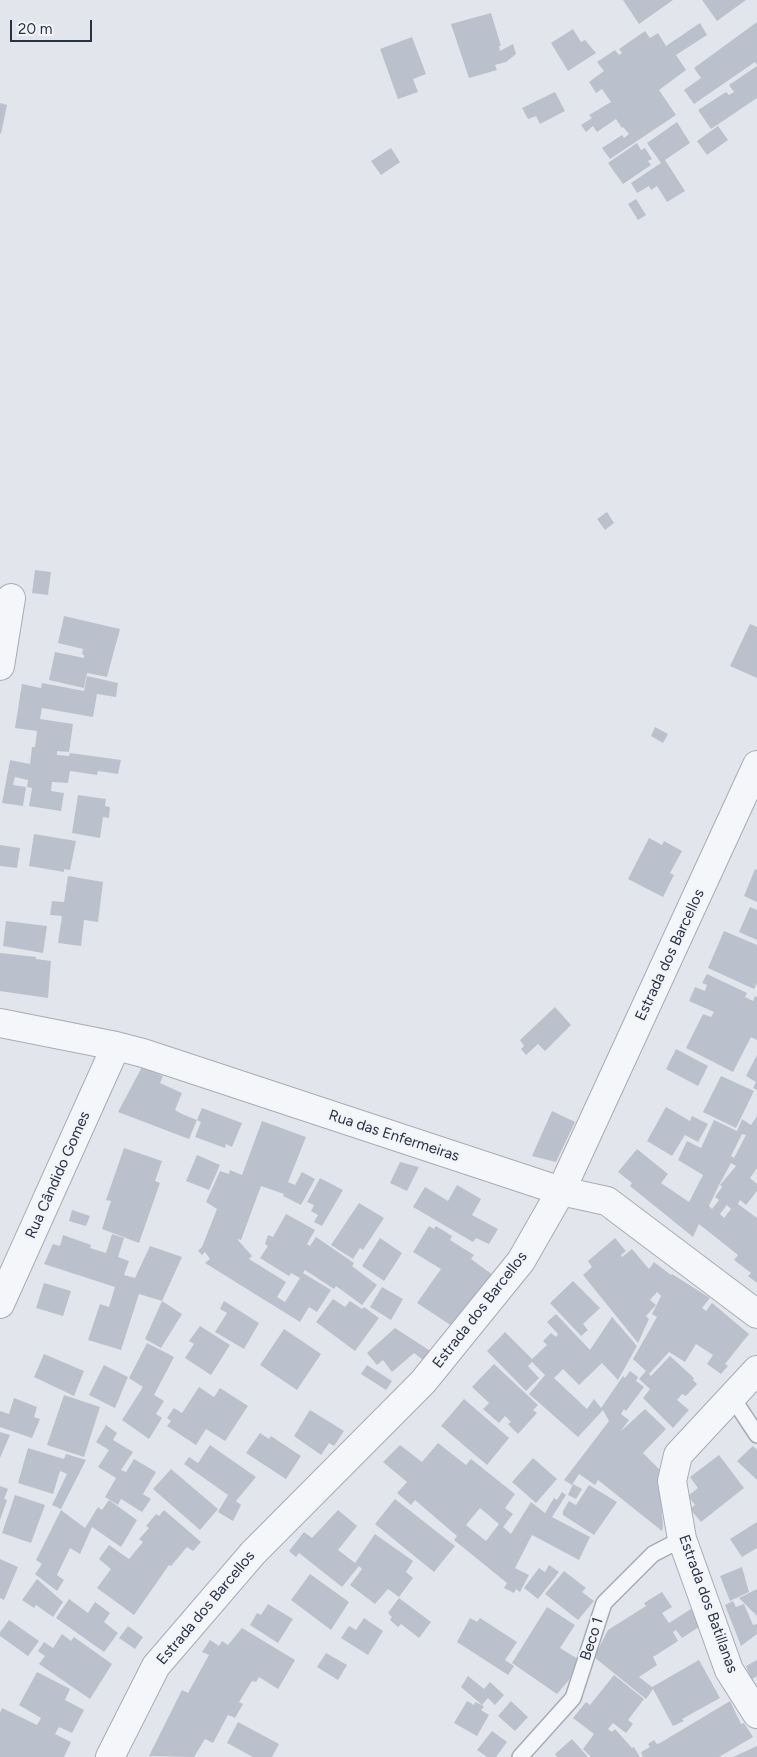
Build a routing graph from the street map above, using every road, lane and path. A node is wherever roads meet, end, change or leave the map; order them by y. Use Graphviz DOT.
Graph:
graph roads {
  1 [pos="11,598"];
  2 [pos="0,666"];
  3 [pos="757,765"];
  4 [pos="0,1023"];
  5 [pos="116,1046"];
  6 [pos="561,1191"];
  7 [pos="0,1304"];
  8 [pos="757,1314"];
  9 [pos="757,1370"];
  10 [pos="732,1397"];
  11 [pos="757,1435"];
  12 [pos="682,1539"];
  13 [pos="752,1697"];
  14 [pos="110,1757"];
  15 [pos="520,1757"];
  1 -- 2 [label="street"];
  3 -- 6 [label="street, Estrada dos Barcellos"];
  4 -- 5 [label="street, Rua das Enfermeiras"];
  5 -- 6 [label="street, Rua das Enfermeiras"];
  5 -- 7 [label="street, Rua Cândido Gomes"];
  6 -- 8 [label="street, Rua das Enfermeiras"];
  6 -- 14 [label="street, Estrada dos Barcellos"];
  9 -- 10 [label="street, Estrada dos Batillanas"];
  10 -- 11 [label="lane"];
  10 -- 12 [label="street, Estrada dos Batillanas"];
  12 -- 13 [label="street, Estrada dos Batillanas"];
  12 -- 15 [label="lane, Beco 1"];
}
